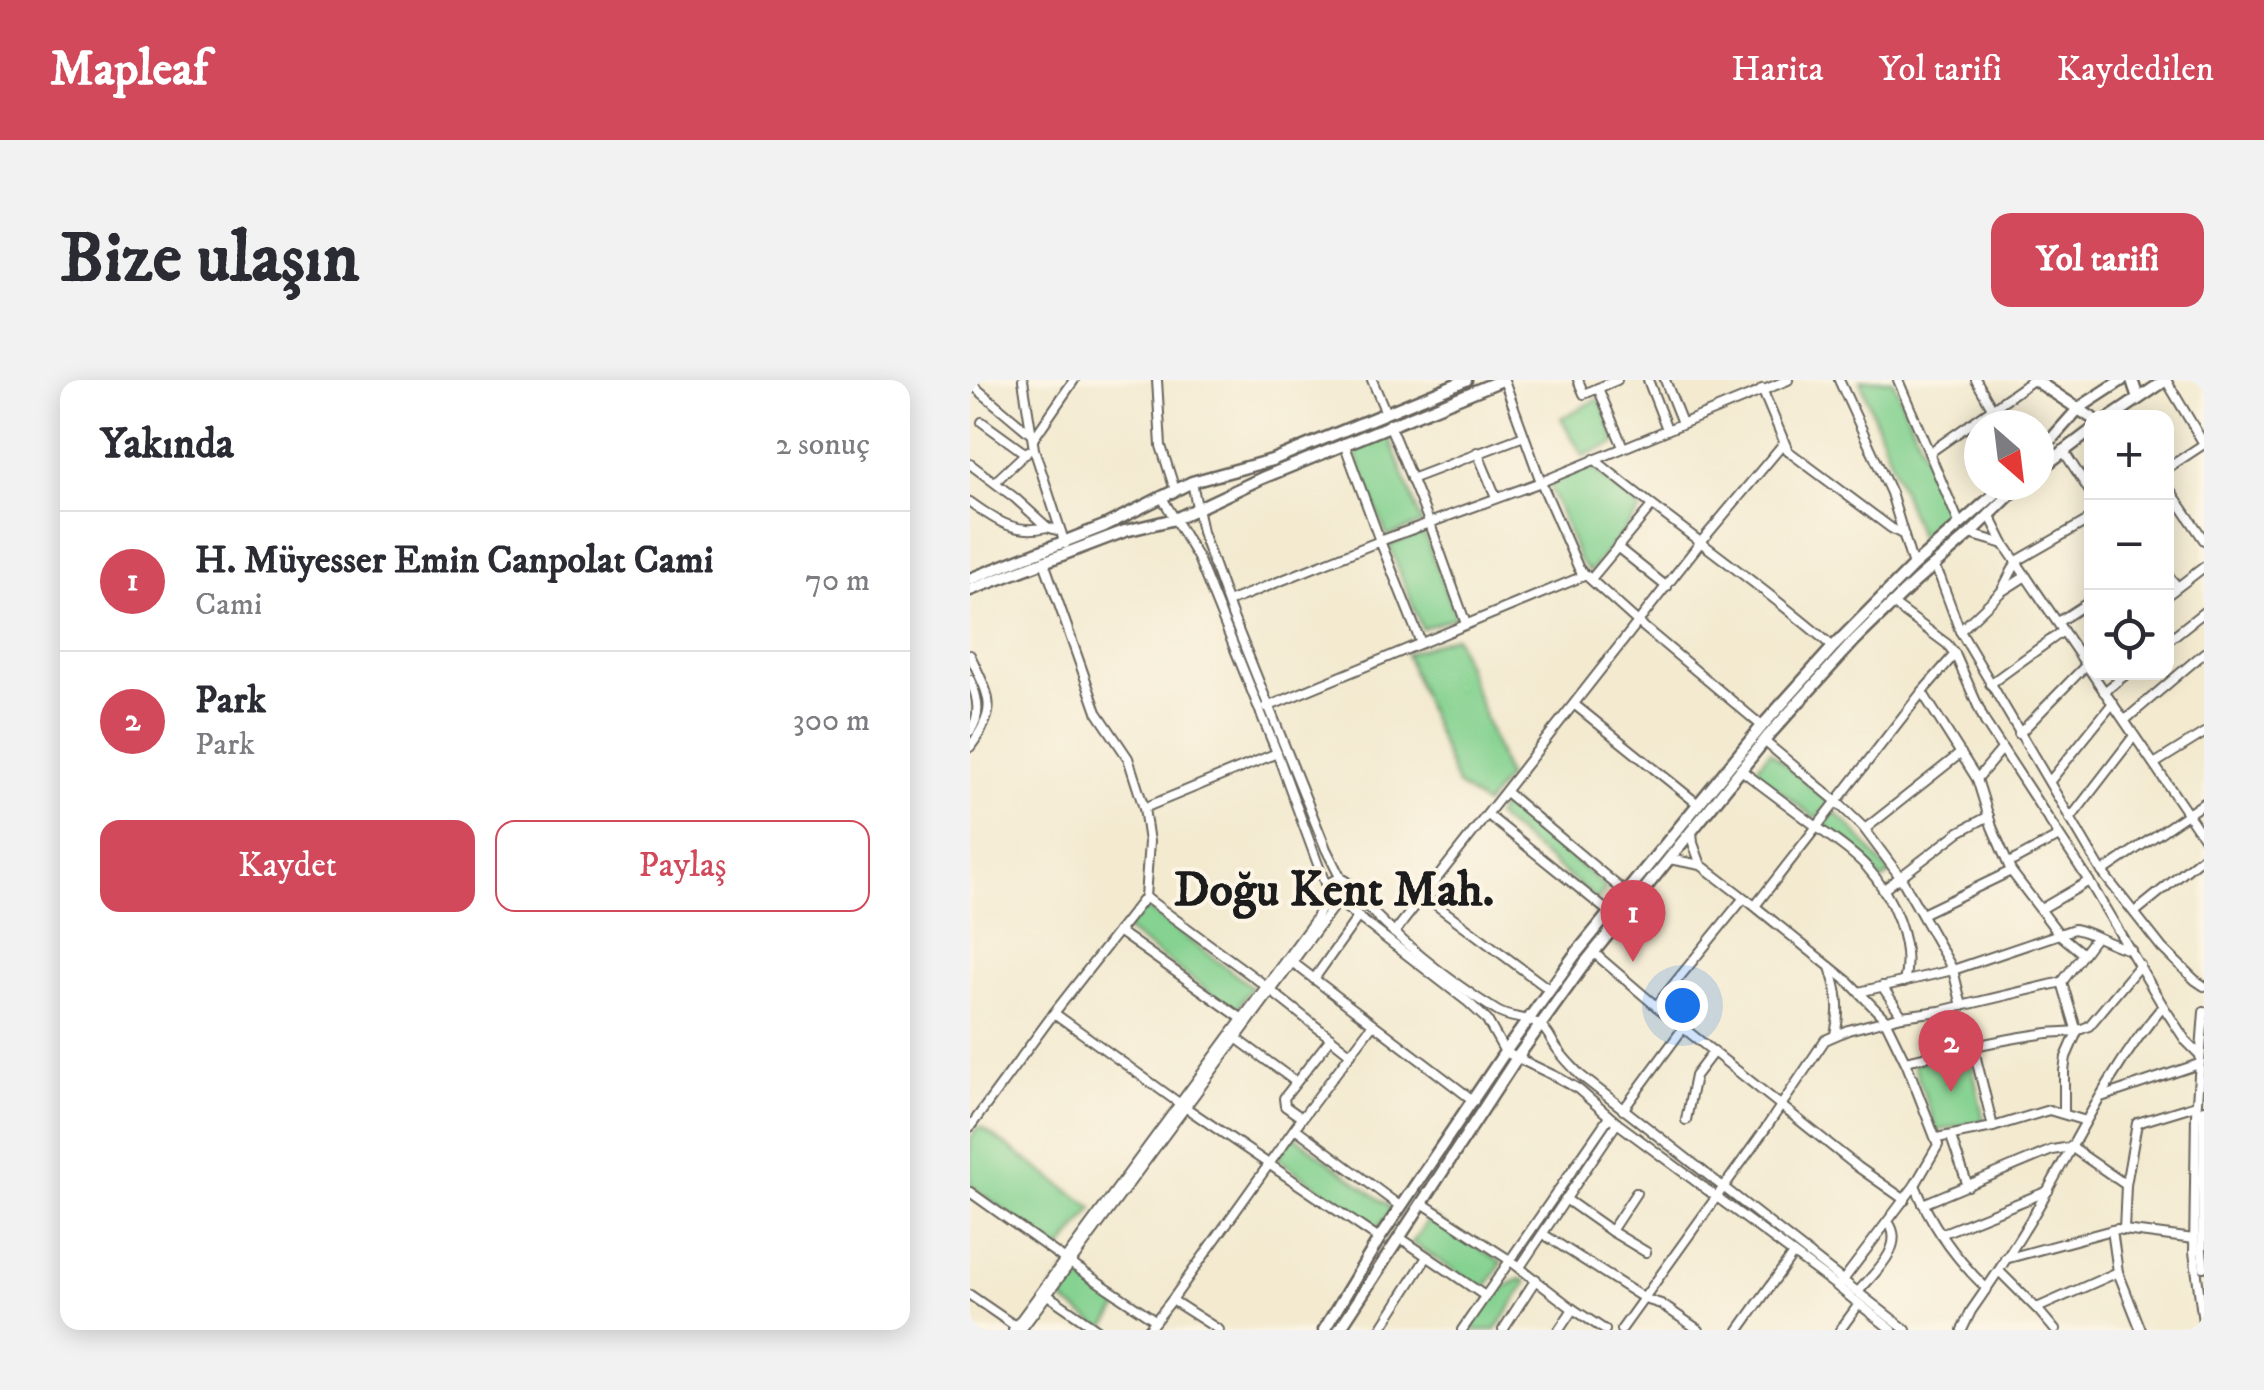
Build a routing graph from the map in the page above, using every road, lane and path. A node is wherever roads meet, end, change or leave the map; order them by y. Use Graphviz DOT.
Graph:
graph roads {
  1 [pos="1022,380"];
  2 [pos="1074,380"];
  3 [pos="1156,380"];
  4 [pos="1372,380"];
  5 [pos="1503,380"];
  6 [pos="1578,380"];
  7 [pos="1617,380"];
  8 [pos="1648,380"];
  9 [pos="1665,380"];
  10 [pos="1751,380"];
  11 [pos="1788,380"];
  12 [pos="1839,380"];
  13 [pos="1898,380"];
  14 [pos="1976,380"];
  15 [pos="2034,380"];
  16 [pos="2122,380"];
  17 [pos="2132,380"];
  18 [pos="2166,380"];
  19 [pos="1461,381"];
  20 [pos="970,383"];
  21 [pos="1598,388"];
  22 [pos="1759,391"];
  23 [pos="2138,398"];
  24 [pos="1992,408"];
  25 [pos="2079,408"];
  26 [pos="2121,410"];
  27 [pos="2084,412"];
  28 [pos="1388,418"];
  29 [pos="982,422"];
  30 [pos="1682,423"];
  31 [pos="1667,429"];
  32 [pos="1524,436"];
  33 [pos="2054,436"];
  34 [pos="2084,436"];
  35 [pos="1344,443"];
  36 [pos="1784,443"];
  37 [pos="1031,444"];
  38 [pos="2204,444"];
  39 [pos="1623,447"];
  40 [pos="2063,450"];
  41 [pos="1477,452"];
  42 [pos="1929,453"];
  43 [pos="2054,458"];
  44 [pos="1594,459"];
  45 [pos="2174,463"];
  46 [pos="970,464"];
  47 [pos="980,471"];
  48 [pos="970,477"];
  49 [pos="1412,479"];
  50 [pos="995,482"];
  51 [pos="1192,482"];
  52 [pos="1541,482"];
  53 [pos="2084,483"];
  54 [pos="1175,490"];
  55 [pos="1161,496"];
  56 [pos="2174,496"];
  57 [pos="1496,497"];
  58 [pos="1988,500"];
  59 [pos="2004,500"];
  60 [pos="970,502"];
  61 [pos="1651,507"];
  62 [pos="1198,510"];
  63 [pos="1990,514"];
  64 [pos="1175,519"];
  65 [pos="2084,523"];
  66 [pos="1430,524"];
  67 [pos="1960,525"];
  68 [pos="1046,527"];
  69 [pos="1970,534"];
  70 [pos="1904,535"];
  71 [pos="1062,536"];
  72 [pos="2204,540"];
  73 [pos="1380,541"];
  74 [pos="1700,543"];
  75 [pos="2004,544"];
  76 [pos="1618,547"];
  77 [pos="1068,553"];
  78 [pos="2016,561"];
  79 [pos="1044,562"];
  80 [pos="1913,566"];
  81 [pos="1932,566"];
  82 [pos="2200,569"];
  83 [pos="2026,576"];
  84 [pos="1588,577"];
  85 [pos="970,579"];
  86 [pos="2174,582"];
  87 [pos="2204,582"];
  88 [pos="2177,586"];
  89 [pos="1667,587"];
  90 [pos="970,590"];
  91 [pos="2173,590"];
  92 [pos="2001,592"];
  93 [pos="1228,602"];
  94 [pos="1893,604"];
  95 [pos="2084,607"];
  96 [pos="2204,612"];
  97 [pos="1639,623"];
  98 [pos="1466,624"];
  99 [pos="2061,627"];
  100 [pos="1960,631"];
  101 [pos="2174,636"];
  102 [pos="1421,643"];
  103 [pos="1833,647"];
  104 [pos="2204,653"];
  105 [pos="1955,654"];
  106 [pos="970,655"];
  107 [pos="2084,657"];
  108 [pos="2084,666"];
  109 [pos="970,680"];
  110 [pos="2098,680"];
  111 [pos="2118,680"];
  112 [pos="1990,684"];
  113 [pos="1922,692"];
  114 [pos="2104,692"];
  115 [pos="2113,704"];
  116 [pos="1576,705"];
  117 [pos="1268,706"];
  118 [pos="2125,720"];
  119 [pos="1762,726"];
  120 [pos="970,731"];
  121 [pos="2204,733"];
  122 [pos="2019,734"];
  123 [pos="2134,736"];
  124 [pos="1764,741"];
  125 [pos="970,747"];
  126 [pos="2002,749"];
  127 [pos="1960,753"];
  128 [pos="1277,754"];
  129 [pos="2154,764"];
  130 [pos="1741,770"];
  131 [pos="1977,779"];
  132 [pos="2050,781"];
  133 [pos="1506,792"];
  134 [pos="1836,801"];
  135 [pos="2204,803"];
  136 [pos="1698,804"];
  137 [pos="1144,808"];
  138 [pos="1488,816"];
  139 [pos="1989,816"];
  140 [pos="2188,816"];
  141 [pos="2070,819"];
  142 [pos="1817,826"];
  143 [pos="1865,829"];
  144 [pos="1692,831"];
  145 [pos="2058,836"];
  146 [pos="2204,837"];
  147 [pos="2204,856"];
  148 [pos="1668,860"];
  149 [pos="1700,866"];
  150 [pos="2010,867"];
  151 [pos="2102,872"];
  152 [pos="1901,878"];
  153 [pos="1341,879"];
  154 [pos="2089,881"];
  155 [pos="1352,890"];
  156 [pos="1882,890"];
  157 [pos="1327,892"];
  158 [pos="1626,893"];
  159 [pos="1424,896"];
  160 [pos="1145,898"];
  161 [pos="1743,898"];
  162 [pos="1338,903"];
  163 [pos="1754,906"];
  164 [pos="2041,908"];
  165 [pos="2136,912"];
  166 [pos="1610,913"];
  167 [pos="1922,914"];
  168 [pos="1358,917"];
  169 [pos="1118,931"];
  170 [pos="1394,933"];
  171 [pos="2059,934"];
  172 [pos="2095,938"];
  173 [pos="2131,950"];
  174 [pos="1594,952"];
  175 [pos="2083,954"];
  176 [pos="1292,962"];
  177 [pos="2140,965"];
  178 [pos="1830,967"];
  179 [pos="1953,970"];
  180 [pos="1314,978"];
  181 [pos="1904,982"];
  182 [pos="2062,982"];
  183 [pos="1882,986"];
  184 [pos="2204,986"];
  185 [pos="1268,989"];
  186 [pos="1550,990"];
  187 [pos="1858,992"];
  188 [pos="1656,1006"];
  189 [pos="1962,1006"];
  190 [pos="2163,1006"];
  191 [pos="1054,1012"];
  192 [pos="2204,1012"];
  193 [pos="1902,1016"];
  194 [pos="1241,1018"];
  195 [pos="1534,1022"];
  196 [pos="1886,1022"];
  197 [pos="1373,1024"];
  198 [pos="1684,1028"];
  199 [pos="2077,1032"];
  200 [pos="1835,1035"];
  201 [pos="1236,1038"];
  202 [pos="1331,1038"];
  203 [pos="1973,1046"];
  204 [pos="1714,1051"];
  205 [pos="1505,1052"];
  206 [pos="1351,1054"];
  207 [pos="1516,1058"];
  208 [pos="2200,1059"];
  209 [pos="1906,1062"];
  210 [pos="1296,1082"];
  211 [pos="2100,1096"];
  212 [pos="1474,1100"];
  213 [pos="1182,1105"];
  214 [pos="1782,1105"];
  215 [pos="2200,1107"];
  216 [pos="1623,1110"];
  217 [pos="2064,1114"];
  218 [pos="1302,1118"];
  219 [pos="1613,1120"];
  220 [pos="1686,1120"];
  221 [pos="2086,1121"];
  222 [pos="970,1127"];
  223 [pos="1993,1127"];
  224 [pos="1295,1128"];
  225 [pos="1951,1136"];
  226 [pos="1937,1138"];
  227 [pos="2071,1147"];
  228 [pos="1270,1163"];
  229 [pos="2126,1185"];
  230 [pos="1915,1186"];
  231 [pos="1968,1186"];
  232 [pos="1723,1188"];
  233 [pos="2048,1191"];
  234 [pos="970,1192"];
  235 [pos="1636,1193"];
  236 [pos="1716,1196"];
  237 [pos="1567,1200"];
  238 [pos="1905,1200"];
  239 [pos="2203,1202"];
  240 [pos="1422,1203"];
  241 [pos="1922,1204"];
  242 [pos="1401,1208"];
  243 [pos="1888,1222"];
  244 [pos="2112,1230"];
  245 [pos="2124,1230"];
  246 [pos="1611,1231"];
  247 [pos="1543,1234"];
  248 [pos="1940,1234"];
  249 [pos="1399,1238"];
  250 [pos="1379,1239"];
  251 [pos="2194,1239"];
  252 [pos="1646,1252"];
  253 [pos="1794,1254"];
  254 [pos="1427,1257"];
  255 [pos="2005,1259"];
  256 [pos="1511,1260"];
  257 [pos="1067,1261"];
  258 [pos="1520,1267"];
  259 [pos="2204,1267"];
  260 [pos="1999,1271"];
  261 [pos="2118,1272"];
  262 [pos="1536,1279"];
  263 [pos="1841,1284"];
  264 [pos="1986,1289"];
  265 [pos="1858,1292"];
  266 [pos="1046,1294"];
  267 [pos="970,1295"];
  268 [pos="1485,1296"];
  269 [pos="1644,1299"];
  270 [pos="1172,1300"];
  271 [pos="1859,1304"];
  272 [pos="2036,1308"];
  273 [pos="1573,1309"];
  274 [pos="1155,1320"];
  275 [pos="1019,1329"];
  276 [pos="1098,1330"];
  277 [pos="1148,1330"];
  278 [pos="1219,1330"];
  279 [pos="1324,1330"];
  280 [pos="1338,1330"];
  281 [pos="1380,1330"];
  282 [pos="1462,1330"];
  283 [pos="1503,1330"];
  284 [pos="1559,1330"];
  285 [pos="1605,1330"];
  286 [pos="1622,1330"];
  287 [pos="1699,1330"];
  288 [pos="1739,1330"];
  289 [pos="1840,1330"];
  290 [pos="1892,1330"];
  291 [pos="1906,1330"];
  292 [pos="1962,1330"];
  293 [pos="2054,1330"];
  294 [pos="2141,1330"];
  295 [pos="2204,1330"];
  1 -- 37 [label="street"];
  2 -- 37 [label="street"];
  3 -- 54 [label="street"];
  4 -- 28 [label="street"];
  5 -- 28 [label="main road"];
  5 -- 32 [label="street"];
  6 -- 21 [label="street"];
  7 -- 21 [label="street"];
  8 -- 31 [label="street"];
  9 -- 30 [label="street"];
  10 -- 22 [label="street"];
  11 -- 22 [label="street"];
  12 -- 70 [label="street"];
  13 -- 42 [label="street"];
  14 -- 24 [label="street"];
  15 -- 24 [label="street"];
  15 -- 25 [label="main road"];
  16 -- 25 [label="main road"];
  17 -- 23 [label="main road"];
  18 -- 23 [label="main road"];
  18 -- 38 [label="street"];
  19 -- 28 [label="main road"];
  20 -- 37 [label="street"];
  21 -- 39 [label="street"];
  22 -- 30 [label="street"];
  22 -- 36 [label="street"];
  23 -- 26 [label="main road"];
  24 -- 42 [label="street"];
  25 -- 27 [label="main road"];
  25 -- 33 [label="main road"];
  28 -- 35 [label="main road"];
  28 -- 49 [label="street"];
  28 -- 51 [label="main road"];
  29 -- 37 [label="street"];
  30 -- 31 [label="street"];
  31 -- 39 [label="street"];
  32 -- 41 [label="street"];
  32 -- 52 [label="street"];
  34 -- 40 [label="main road"];
  35 -- 62 [label="main road"];
  35 -- 73 [label="street"];
  36 -- 70 [label="street"];
  36 -- 74 [label="street"];
  37 -- 50 [label="street"];
  37 -- 71 [label="street"];
  38 -- 45 [label="street"];
  39 -- 44 [label="street"];
  40 -- 43 [label="main road"];
  40 -- 53 [label="street"];
  41 -- 49 [label="street"];
  41 -- 57 [label="street"];
  42 -- 67 [label="street"];
  44 -- 52 [label="street"];
  44 -- 61 [label="street"];
  46 -- 47 [label="street"];
  47 -- 48 [label="street"];
  47 -- 50 [label="street"];
  49 -- 66 [label="street"];
  50 -- 68 [label="street"];
  51 -- 54 [label="main road"];
  51 -- 62 [label="street"];
  52 -- 57 [label="street"];
  52 -- 84 [label="street"];
  54 -- 55 [label="main road"];
  55 -- 64 [label="street"];
  55 -- 71 [label="main road"];
  56 -- 72 [label="street"];
  57 -- 66 [label="street"];
  58 -- 67 [label="main road"];
  59 -- 63 [label="main road"];
  60 -- 68 [label="street"];
  61 -- 74 [label="street"];
  61 -- 76 [label="street"];
  62 -- 64 [label="main road"];
  62 -- 93 [label="street"];
  63 -- 69 [label="main road"];
  63 -- 75 [label="street"];
  64 -- 77 [label="main road"];
  64 -- 128 [label="street"];
  65 -- 78 [label="street"];
  66 -- 73 [label="street"];
  66 -- 98 [label="street"];
  67 -- 80 [label="main road"];
  68 -- 71 [label="street"];
  69 -- 75 [label="street"];
  69 -- 81 [label="main road"];
  70 -- 80 [label="street"];
  71 -- 77 [label="street"];
  71 -- 85 [label="main road"];
  73 -- 93 [label="street"];
  73 -- 102 [label="street"];
  74 -- 89 [label="street"];
  74 -- 103 [label="street"];
  75 -- 78 [label="street"];
  76 -- 84 [label="street"];
  76 -- 89 [label="street"];
  77 -- 79 [label="main road"];
  78 -- 83 [label="street"];
  78 -- 92 [label="street"];
  79 -- 90 [label="main road"];
  79 -- 137 [label="street"];
  80 -- 103 [label="main road"];
  81 -- 94 [label="main road"];
  81 -- 100 [label="street"];
  82 -- 87 [label="street"];
  82 -- 88 [label="street"];
  83 -- 92 [label="street"];
  83 -- 99 [label="street"];
  84 -- 97 [label="street"];
  84 -- 98 [label="street"];
  86 -- 88 [label="street"];
  88 -- 91 [label="street"];
  89 -- 97 [label="street"];
  92 -- 100 [label="street"];
  93 -- 117 [label="street"];
  94 -- 105 [label="street"];
  94 -- 124 [label="main road"];
  95 -- 99 [label="street"];
  96 -- 101 [label="street"];
  97 -- 116 [label="street"];
  97 -- 119 [label="street"];
  98 -- 102 [label="street"];
  99 -- 107 [label="street"];
  99 -- 112 [label="street"];
  100 -- 112 [label="street"];
  102 -- 117 [label="street"];
  103 -- 119 [label="main road"];
  104 -- 118 [label="street"];
  105 -- 113 [label="street"];
  105 -- 126 [label="street"];
  106 -- 125 [label="street"];
  108 -- 122 [label="street"];
  109 -- 120 [label="street"];
  110 -- 114 [label="street"];
  111 -- 114 [label="street"];
  112 -- 122 [label="street"];
  113 -- 127 [label="street"];
  113 -- 134 [label="street"];
  114 -- 115 [label="street"];
  115 -- 118 [label="street"];
  115 -- 132 [label="street"];
  116 -- 133 [label="street"];
  116 -- 136 [label="street"];
  117 -- 153 [label="street"];
  118 -- 123 [label="street"];
  119 -- 136 [label="main road"];
  121 -- 129 [label="street"];
  122 -- 132 [label="street"];
  123 -- 129 [label="street"];
  123 -- 141 [label="street"];
  124 -- 130 [label="main road"];
  124 -- 134 [label="street"];
  126 -- 131 [label="street"];
  126 -- 145 [label="street"];
  127 -- 131 [label="street"];
  127 -- 143 [label="street"];
  128 -- 137 [label="street"];
  128 -- 157 [label="street"];
  129 -- 140 [label="street"];
  130 -- 142 [label="street"];
  130 -- 144 [label="main road"];
  131 -- 139 [label="street"];
  132 -- 141 [label="street"];
  133 -- 138 [label="street"];
  133 -- 158 [label="street"];
  134 -- 142 [label="street"];
  134 -- 143 [label="street"];
  135 -- 140 [label="street"];
  136 -- 158 [label="main road"];
  137 -- 160 [label="street"];
  138 -- 159 [label="street"];
  138 -- 166 [label="street"];
  139 -- 150 [label="street"];
  139 -- 152 [label="street"];
  140 -- 146 [label="street"];
  140 -- 151 [label="street"];
  141 -- 151 [label="street"];
  142 -- 156 [label="street"];
  142 -- 163 [label="street"];
  143 -- 152 [label="street"];
  144 -- 148 [label="main road"];
  144 -- 149 [label="street"];
  145 -- 150 [label="street"];
  145 -- 154 [label="street"];
  147 -- 165 [label="street"];
  148 -- 149 [label="street"];
  148 -- 174 [label="main road"];
  149 -- 161 [label="street"];
  150 -- 164 [label="street"];
  150 -- 167 [label="street"];
  151 -- 165 [label="street"];
  152 -- 156 [label="street"];
  152 -- 167 [label="street"];
  153 -- 155 [label="street"];
  153 -- 157 [label="street"];
  154 -- 164 [label="street"];
  154 -- 173 [label="street"];
  155 -- 162 [label="street"];
  155 -- 170 [label="street"];
  156 -- 181 [label="street"];
  157 -- 162 [label="street"];
  157 -- 185 [label="street"];
  158 -- 166 [label="main road"];
  159 -- 170 [label="street"];
  159 -- 186 [label="street"];
  160 -- 169 [label="street"];
  160 -- 185 [label="street"];
  161 -- 163 [label="street"];
  161 -- 188 [label="street"];
  162 -- 168 [label="street"];
  162 -- 176 [label="street"];
  163 -- 178 [label="street"];
  164 -- 171 [label="street"];
  165 -- 184 [label="street"];
  166 -- 186 [label="main road"];
  167 -- 179 [label="street"];
  168 -- 180 [label="street"];
  168 -- 205 [label="street"];
  169 -- 191 [label="street"];
  169 -- 194 [label="street"];
  170 -- 195 [label="street"];
  171 -- 172 [label="street"];
  171 -- 175 [label="street"];
  171 -- 179 [label="street"];
  172 -- 173 [label="street"];
  172 -- 175 [label="street"];
  173 -- 177 [label="street"];
  174 -- 188 [label="street"];
  174 -- 195 [label="main road"];
  175 -- 182 [label="street"];
  176 -- 180 [label="street"];
  176 -- 185 [label="street"];
  177 -- 190 [label="street"];
  177 -- 199 [label="street"];
  178 -- 187 [label="street"];
  178 -- 200 [label="street"];
  179 -- 181 [label="street"];
  179 -- 189 [label="street"];
  180 -- 197 [label="street"];
  181 -- 183 [label="street"];
  182 -- 189 [label="street"];
  182 -- 199 [label="street"];
  183 -- 187 [label="street"];
  183 -- 193 [label="street"];
  185 -- 194 [label="street"];
  185 -- 201 [label="street"];
  185 -- 202 [label="street"];
  186 -- 195 [label="main road"];
  187 -- 196 [label="street"];
  188 -- 198 [label="street"];
  189 -- 193 [label="street"];
  190 -- 208 [label="street"];
  190 -- 211 [label="street"];
  191 -- 213 [label="street"];
  191 -- 222 [label="street"];
  192 -- 208 [label="street"];
  193 -- 196 [label="street"];
  194 -- 213 [label="street"];
  195 -- 205 [label="main road"];
  195 -- 207 [label="main road"];
  195 -- 216 [label="street"];
  196 -- 200 [label="street"];
  196 -- 209 [label="street"];
  197 -- 206 [label="street"];
  197 -- 212 [label="street"];
  198 -- 204 [label="street"];
  198 -- 216 [label="street"];
  199 -- 203 [label="street"];
  199 -- 217 [label="street"];
  200 -- 214 [label="street"];
  201 -- 210 [label="street"];
  201 -- 213 [label="street"];
  202 -- 206 [label="street"];
  202 -- 210 [label="street"];
  203 -- 209 [label="street"];
  203 -- 223 [label="street"];
  204 -- 214 [label="street"];
  204 -- 220 [label="street"];
  205 -- 207 [label="street"];
  205 -- 212 [label="main road"];
  206 -- 218 [label="street"];
  207 -- 219 [label="street"];
  207 -- 240 [label="main road"];
  208 -- 211 [label="street"];
  208 -- 215 [label="street"];
  209 -- 226 [label="street"];
  210 -- 218 [label="street"];
  211 -- 221 [label="street"];
  212 -- 242 [label="main road"];
  213 -- 228 [label="street"];
  213 -- 257 [label="street"];
  214 -- 232 [label="street"];
  214 -- 238 [label="street"];
  215 -- 229 [label="street"];
  215 -- 239 [label="street"];
  215 -- 251 [label="street"];
  216 -- 232 [label="street"];
  217 -- 221 [label="street"];
  217 -- 223 [label="street"];
  218 -- 224 [label="street"];
  219 -- 236 [label="street"];
  219 -- 237 [label="street"];
  219 -- 256 [label="street"];
  221 -- 227 [label="street"];
  223 -- 225 [label="street"];
  224 -- 228 [label="street"];
  224 -- 242 [label="street"];
  225 -- 226 [label="street"];
  225 -- 231 [label="street"];
  226 -- 230 [label="street"];
  227 -- 229 [label="street"];
  227 -- 231 [label="street"];
  227 -- 233 [label="street"];
  228 -- 250 [label="street"];
  228 -- 270 [label="street"];
  229 -- 245 [label="street"];
  230 -- 238 [label="street"];
  230 -- 241 [label="street"];
  231 -- 241 [label="street"];
  232 -- 236 [label="street"];
  232 -- 263 [label="street"];
  233 -- 248 [label="street"];
  233 -- 255 [label="street"];
  234 -- 257 [label="street"];
  235 -- 246 [label="street"];
  236 -- 253 [label="street"];
  236 -- 269 [label="street"];
  237 -- 246 [label="street"];
  237 -- 247 [label="street"];
  238 -- 243 [label="street"];
  239 -- 259 [label="street"];
  240 -- 249 [label="main road"];
  240 -- 256 [label="street"];
  241 -- 248 [label="street"];
  242 -- 250 [label="main road"];
  243 -- 263 [label="street"];
  243 -- 265 [label="street"];
  244 -- 245 [label="street"];
  244 -- 255 [label="street"];
  244 -- 261 [label="street"];
  245 -- 251 [label="street"];
  246 -- 252 [label="street"];
  247 -- 258 [label="street"];
  247 -- 269 [label="street"];
  248 -- 264 [label="street"];
  249 -- 254 [label="street"];
  249 -- 280 [label="main road"];
  250 -- 279 [label="main road"];
  251 -- 295 [label="street"];
  253 -- 263 [label="street"];
  253 -- 288 [label="street"];
  254 -- 268 [label="street"];
  254 -- 281 [label="street"];
  255 -- 260 [label="street"];
  256 -- 258 [label="street"];
  256 -- 268 [label="street"];
  257 -- 266 [label="street"];
  257 -- 274 [label="street"];
  257 -- 275 [label="street"];
  258 -- 262 [label="street"];
  260 -- 264 [label="street"];
  260 -- 272 [label="street"];
  261 -- 272 [label="street"];
  261 -- 294 [label="street"];
  262 -- 273 [label="street"];
  262 -- 283 [label="street"];
  263 -- 265 [label="street"];
  263 -- 271 [label="street"];
  264 -- 292 [label="street"];
  265 -- 291 [label="street"];
  266 -- 275 [label="street"];
  266 -- 276 [label="street"];
  267 -- 275 [label="street"];
  268 -- 282 [label="street"];
  269 -- 286 [label="street"];
  269 -- 287 [label="street"];
  270 -- 274 [label="street"];
  270 -- 278 [label="street"];
  271 -- 289 [label="street"];
  271 -- 290 [label="street"];
  272 -- 293 [label="street"];
  273 -- 284 [label="street"];
  273 -- 285 [label="street"];
  274 -- 277 [label="street"];
}
